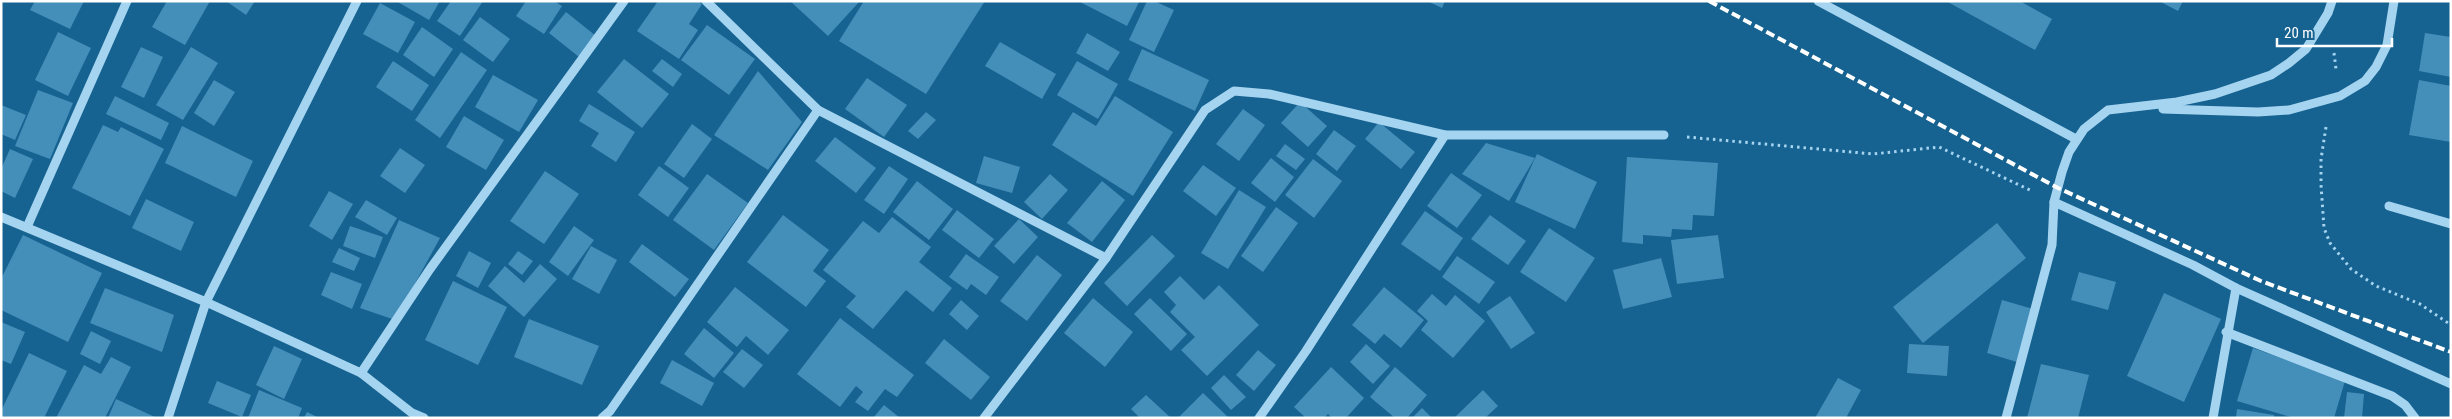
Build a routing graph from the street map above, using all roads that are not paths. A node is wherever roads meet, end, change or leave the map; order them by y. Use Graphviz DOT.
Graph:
graph roads {
  1 [pos="127,1"];
  2 [pos="356,1"];
  3 [pos="624,1"];
  4 [pos="706,1"];
  5 [pos="1818,1"];
  6 [pos="2332,1"];
  7 [pos="2394,1"];
  8 [pos="818,110"];
  9 [pos="2108,110"];
  10 [pos="1445,135"];
  11 [pos="1664,135"];
  12 [pos="2076,139"];
  13 [pos="2054,202"];
  14 [pos="2389,206"];
  15 [pos="1,217"];
  16 [pos="2451,224"];
  17 [pos="27,227"];
  18 [pos="1106,258"];
  19 [pos="2236,288"];
  20 [pos="206,302"];
  21 [pos="2226,332"];
  22 [pos="361,373"];
  23 [pos="2451,384"];
  24 [pos="168,418"];
  25 [pos="424,418"];
  26 [pos="602,418"];
  27 [pos="984,418"];
  28 [pos="1259,418"];
  29 [pos="2006,418"];
  30 [pos="2213,418"];
  31 [pos="2416,418"];
  1 -- 17 [label="street"];
  2 -- 20 [label="street"];
  3 -- 22 [label="street"];
  4 -- 8 [label="street"];
  5 -- 12 [label="street"];
  6 -- 9 [label="street"];
  7 -- 9 [label="street"];
  8 -- 18 [label="street"];
  8 -- 26 [label="street"];
  9 -- 12 [label="street"];
  10 -- 11 [label="street"];
  10 -- 18 [label="street"];
  10 -- 28 [label="street"];
  12 -- 13 [label="street"];
  13 -- 19 [label="street"];
  13 -- 29 [label="street"];
  14 -- 16 [label="street"];
  15 -- 17 [label="street"];
  17 -- 20 [label="street"];
  18 -- 27 [label="street"];
  19 -- 21 [label="street"];
  19 -- 23 [label="street"];
  20 -- 22 [label="street"];
  20 -- 24 [label="street"];
  21 -- 30 [label="street"];
  21 -- 31 [label="street"];
  22 -- 25 [label="street"];
}
